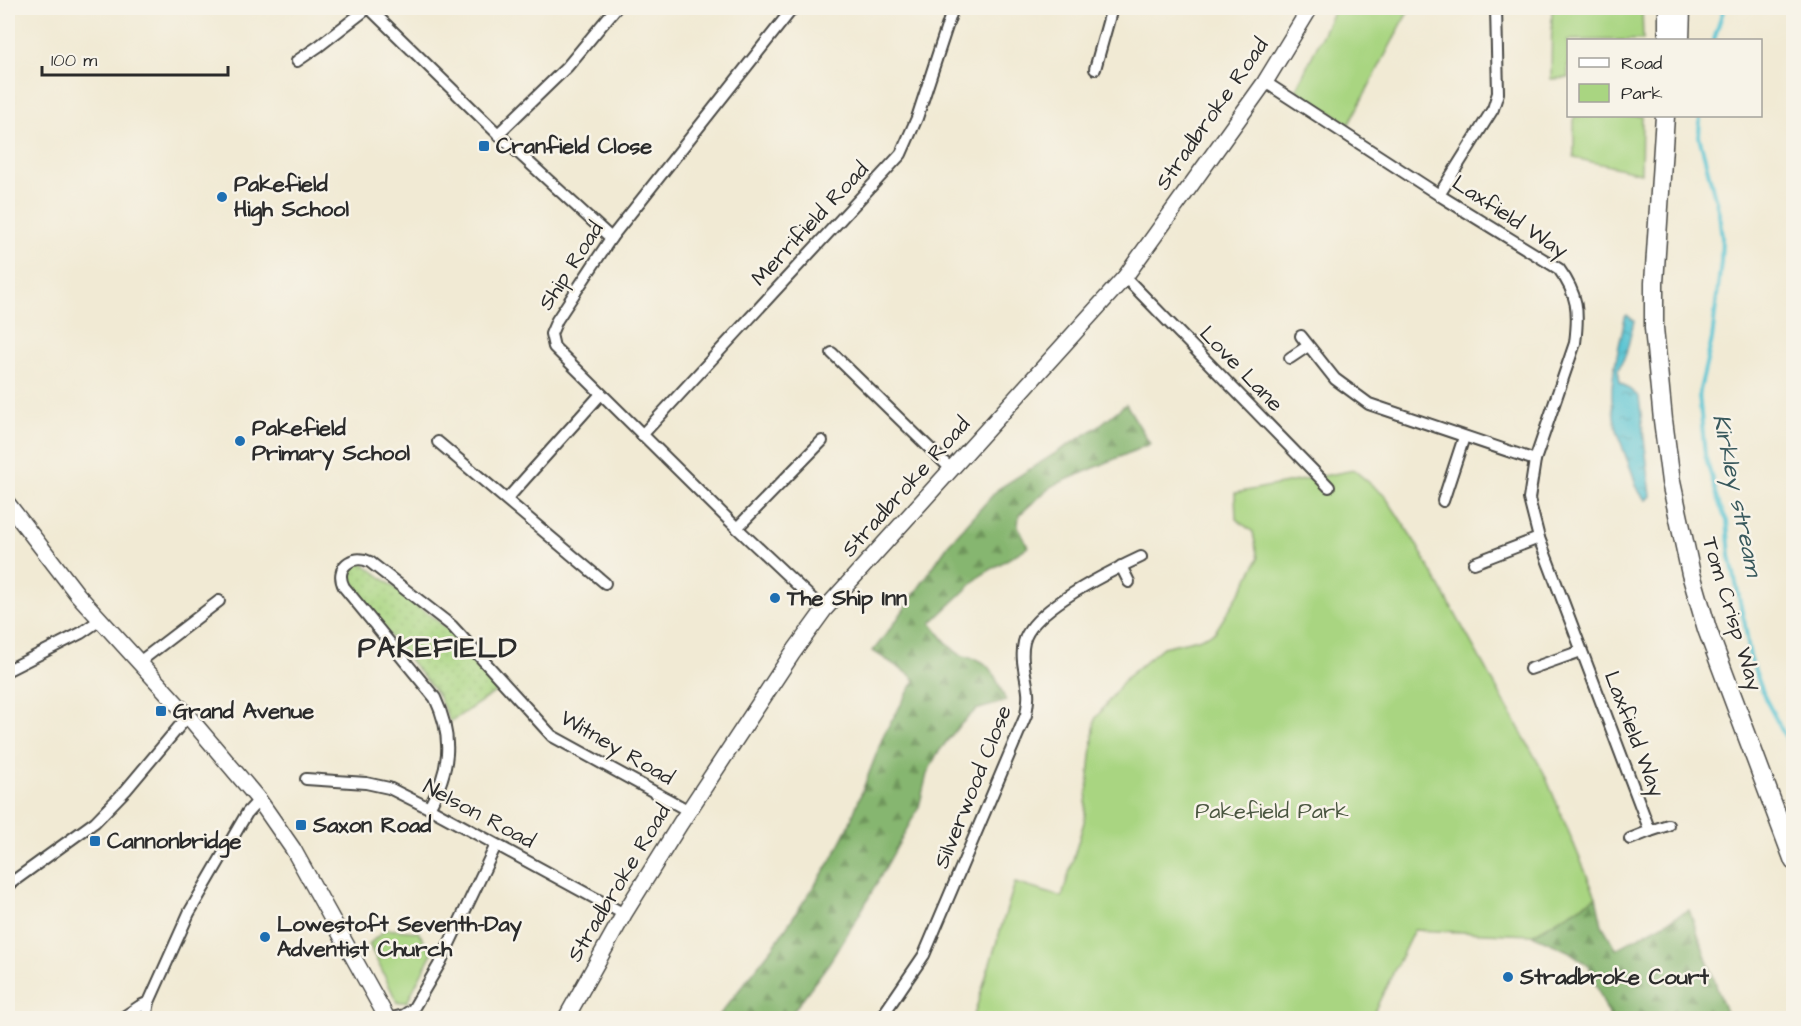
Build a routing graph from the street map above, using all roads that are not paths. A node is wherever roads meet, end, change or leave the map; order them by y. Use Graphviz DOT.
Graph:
graph roads {
  1 [pos="368,8"];
  2 [pos="616,8"];
  3 [pos="793,8"];
  4 [pos="953,8"];
  5 [pos="1112,8"];
  6 [pos="1311,8"];
  7 [pos="1496,8"];
  8 [pos="1668,8"];
  9 [pos="1681,8"];
  10 [pos="1668,39"];
  11 [pos="1680,39"];
  12 [pos="297,61"];
  13 [pos="1095,69"];
  14 [pos="1265,82"];
  15 [pos="1665,117"];
  16 [pos="1675,117"];
  17 [pos="498,134"];
  18 [pos="1439,195"];
  19 [pos="611,238"];
  20 [pos="1125,277"];
  21 [pos="1301,336"];
  22 [pos="1308,346"];
  23 [pos="832,353"];
  24 [pos="1290,358"];
  25 [pos="1659,372"];
  26 [pos="601,394"];
  27 [pos="642,435"];
  28 [pos="1464,437"];
  29 [pos="822,441"];
  30 [pos="438,442"];
  31 [pos="1535,460"];
  32 [pos="952,470"];
  33 [pos="1329,488"];
  34 [pos="507,500"];
  35 [pos="1443,501"];
  36 [pos="8,504"];
  37 [pos="737,528"];
  38 [pos="1539,538"];
  39 [pos="1141,557"];
  40 [pos="1474,563"];
  41 [pos="1122,566"];
  42 [pos="1130,582"];
  43 [pos="605,583"];
  44 [pos="219,601"];
  45 [pos="824,610"];
  46 [pos="100,620"];
  47 [pos="1581,651"];
  48 [pos="138,663"];
  49 [pos="1530,669"];
  50 [pos="8,670"];
  51 [pos="188,716"];
  52 [pos="306,779"];
  53 [pos="259,800"];
  54 [pos="429,808"];
  55 [pos="689,811"];
  56 [pos="1668,825"];
  57 [pos="1650,831"];
  58 [pos="1630,839"];
  59 [pos="496,845"];
  60 [pos="1794,861"];
  61 [pos="8,885"];
  62 [pos="624,914"];
  63 [pos="149,1002"];
  64 [pos="122,1018"];
  65 [pos="146,1018"];
  66 [pos="389,1018"];
  67 [pos="566,1018"];
  68 [pos="881,1018"];
  1 -- 12 [label="street"];
  1 -- 17 [label="street"];
  2 -- 17 [label="street"];
  3 -- 19 [label="street, Ship Road"];
  4 -- 27 [label="street, Merrifield Road"];
  5 -- 13 [label="street"];
  6 -- 14 [label="main road, Stradbroke Road"];
  7 -- 18 [label="street"];
  8 -- 10 [label="highway"];
  9 -- 11 [label="highway"];
  14 -- 18 [label="street, Laxfield Way"];
  14 -- 20 [label="main road, Stradbroke Road"];
  15 -- 25 [label="highway"];
  16 -- 25 [label="highway"];
  17 -- 19 [label="street"];
  18 -- 31 [label="street, Laxfield Way"];
  19 -- 26 [label="street, Ship Road"];
  20 -- 32 [label="main road, Stradbroke Road"];
  20 -- 33 [label="street, Love Lane"];
  21 -- 22 [label="street"];
  22 -- 24 [label="street"];
  22 -- 28 [label="street"];
  23 -- 32 [label="street"];
  25 -- 60 [label="highway, Tom Crisp Way"];
  26 -- 27 [label="street, Ship Road"];
  26 -- 34 [label="street"];
  27 -- 37 [label="street, Ship Road"];
  28 -- 31 [label="street"];
  28 -- 35 [label="street"];
  29 -- 37 [label="street"];
  30 -- 34 [label="street"];
  31 -- 38 [label="street, Laxfield Way"];
  32 -- 45 [label="main road, Stradbroke Road"];
  34 -- 43 [label="street"];
  36 -- 46 [label="main road"];
  37 -- 45 [label="street, Ship Road"];
  38 -- 40 [label="street"];
  38 -- 47 [label="street, Laxfield Way"];
  39 -- 41 [label="street, Silverwood Close"];
  41 -- 42 [label="street"];
  41 -- 68 [label="street, Silverwood Close"];
  44 -- 48 [label="street"];
  45 -- 55 [label="main road, Stradbroke Road"];
  46 -- 48 [label="main road"];
  46 -- 50 [label="street"];
  47 -- 49 [label="street, Laxfield Way"];
  47 -- 57 [label="street, Laxfield Way"];
  48 -- 51 [label="main road"];
  51 -- 53 [label="main road"];
  51 -- 61 [label="street"];
  52 -- 54 [label="street, Nelson Road"];
  53 -- 63 [label="street"];
  53 -- 66 [label="main road"];
  54 -- 55 [label="street, Witney Road"];
  54 -- 59 [label="street, Nelson Road"];
  55 -- 62 [label="main road, Stradbroke Road"];
  56 -- 57 [label="street, Laxfield Way"];
  57 -- 58 [label="street, Laxfield Way"];
  59 -- 62 [label="street, Nelson Road"];
  59 -- 66 [label="street"];
  62 -- 67 [label="main road, Stradbroke Road"];
  63 -- 64 [label="street"];
  63 -- 65 [label="street"];
}
